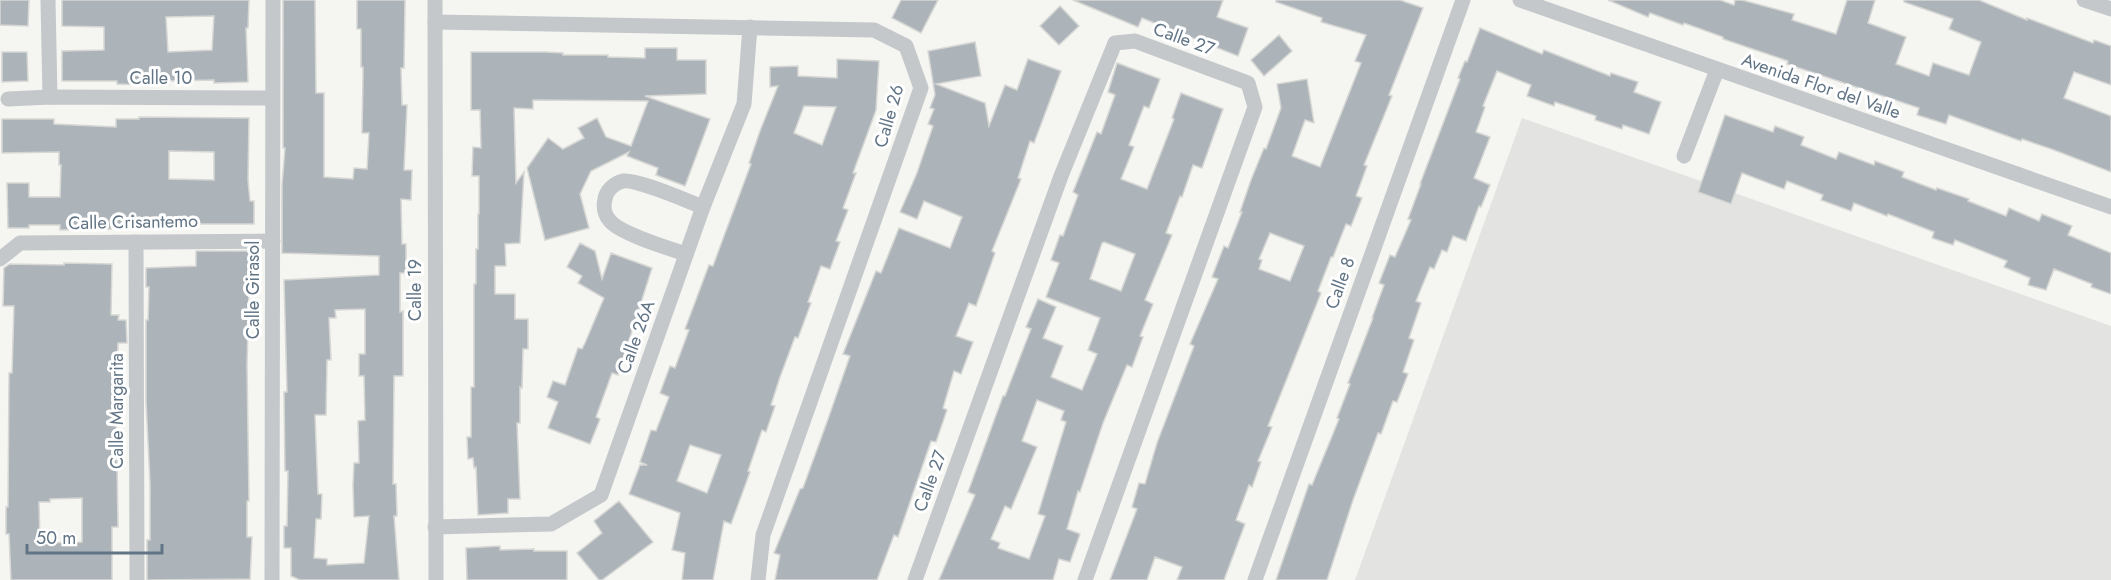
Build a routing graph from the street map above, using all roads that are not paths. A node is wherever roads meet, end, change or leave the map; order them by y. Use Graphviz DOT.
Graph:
graph roads {
  1 [pos="48,0"];
  2 [pos="273,0"];
  3 [pos="435,0"];
  4 [pos="1463,0"];
  5 [pos="1520,0"];
  6 [pos="2084,0"];
  7 [pos="2111,9"];
  8 [pos="435,22"];
  9 [pos="750,27"];
  10 [pos="1718,70"];
  11 [pos="50,98"];
  12 [pos="272,98"];
  13 [pos="8,99"];
  14 [pos="1684,156"];
  15 [pos="703,207"];
  16 [pos="2111,207"];
  17 [pos="273,241"];
  18 [pos="136,242"];
  19 [pos="686,254"];
  20 [pos="0,259"];
  21 [pos="435,527"];
  22 [pos="137,580"];
  23 [pos="273,580"];
  24 [pos="436,580"];
  25 [pos="758,580"];
  26 [pos="915,580"];
  27 [pos="1085,580"];
  28 [pos="1255,580"];
  1 -- 11 [label="street"];
  2 -- 12 [label="street, Calle Girasol"];
  3 -- 8 [label="street, Calle 19"];
  4 -- 28 [label="street, Calle 8"];
  5 -- 10 [label="street, Avenida Flor del Valle"];
  6 -- 7 [label="street"];
  8 -- 9 [label="street, Calle 26"];
  8 -- 21 [label="street, Calle 19"];
  9 -- 15 [label="street, Calle 26A"];
  9 -- 25 [label="street, Calle 26"];
  10 -- 14 [label="street"];
  10 -- 16 [label="street, Avenida Flor del Valle"];
  11 -- 12 [label="street, Calle 10"];
  11 -- 13 [label="street, Calle 10"];
  12 -- 17 [label="street, Calle Girasol"];
  15 -- 19 [label="street, Calle 26A"];
  15 -- 19 [label="street"];
  17 -- 18 [label="street, Calle Crisantemo"];
  17 -- 23 [label="street, Calle Girasol"];
  18 -- 20 [label="street, Calle Crisantemo"];
  18 -- 22 [label="street, Calle Margarita"];
  19 -- 21 [label="street, Calle 26A"];
  21 -- 24 [label="street, Calle 19"];
  26 -- 27 [label="street, Calle 27"];
}
